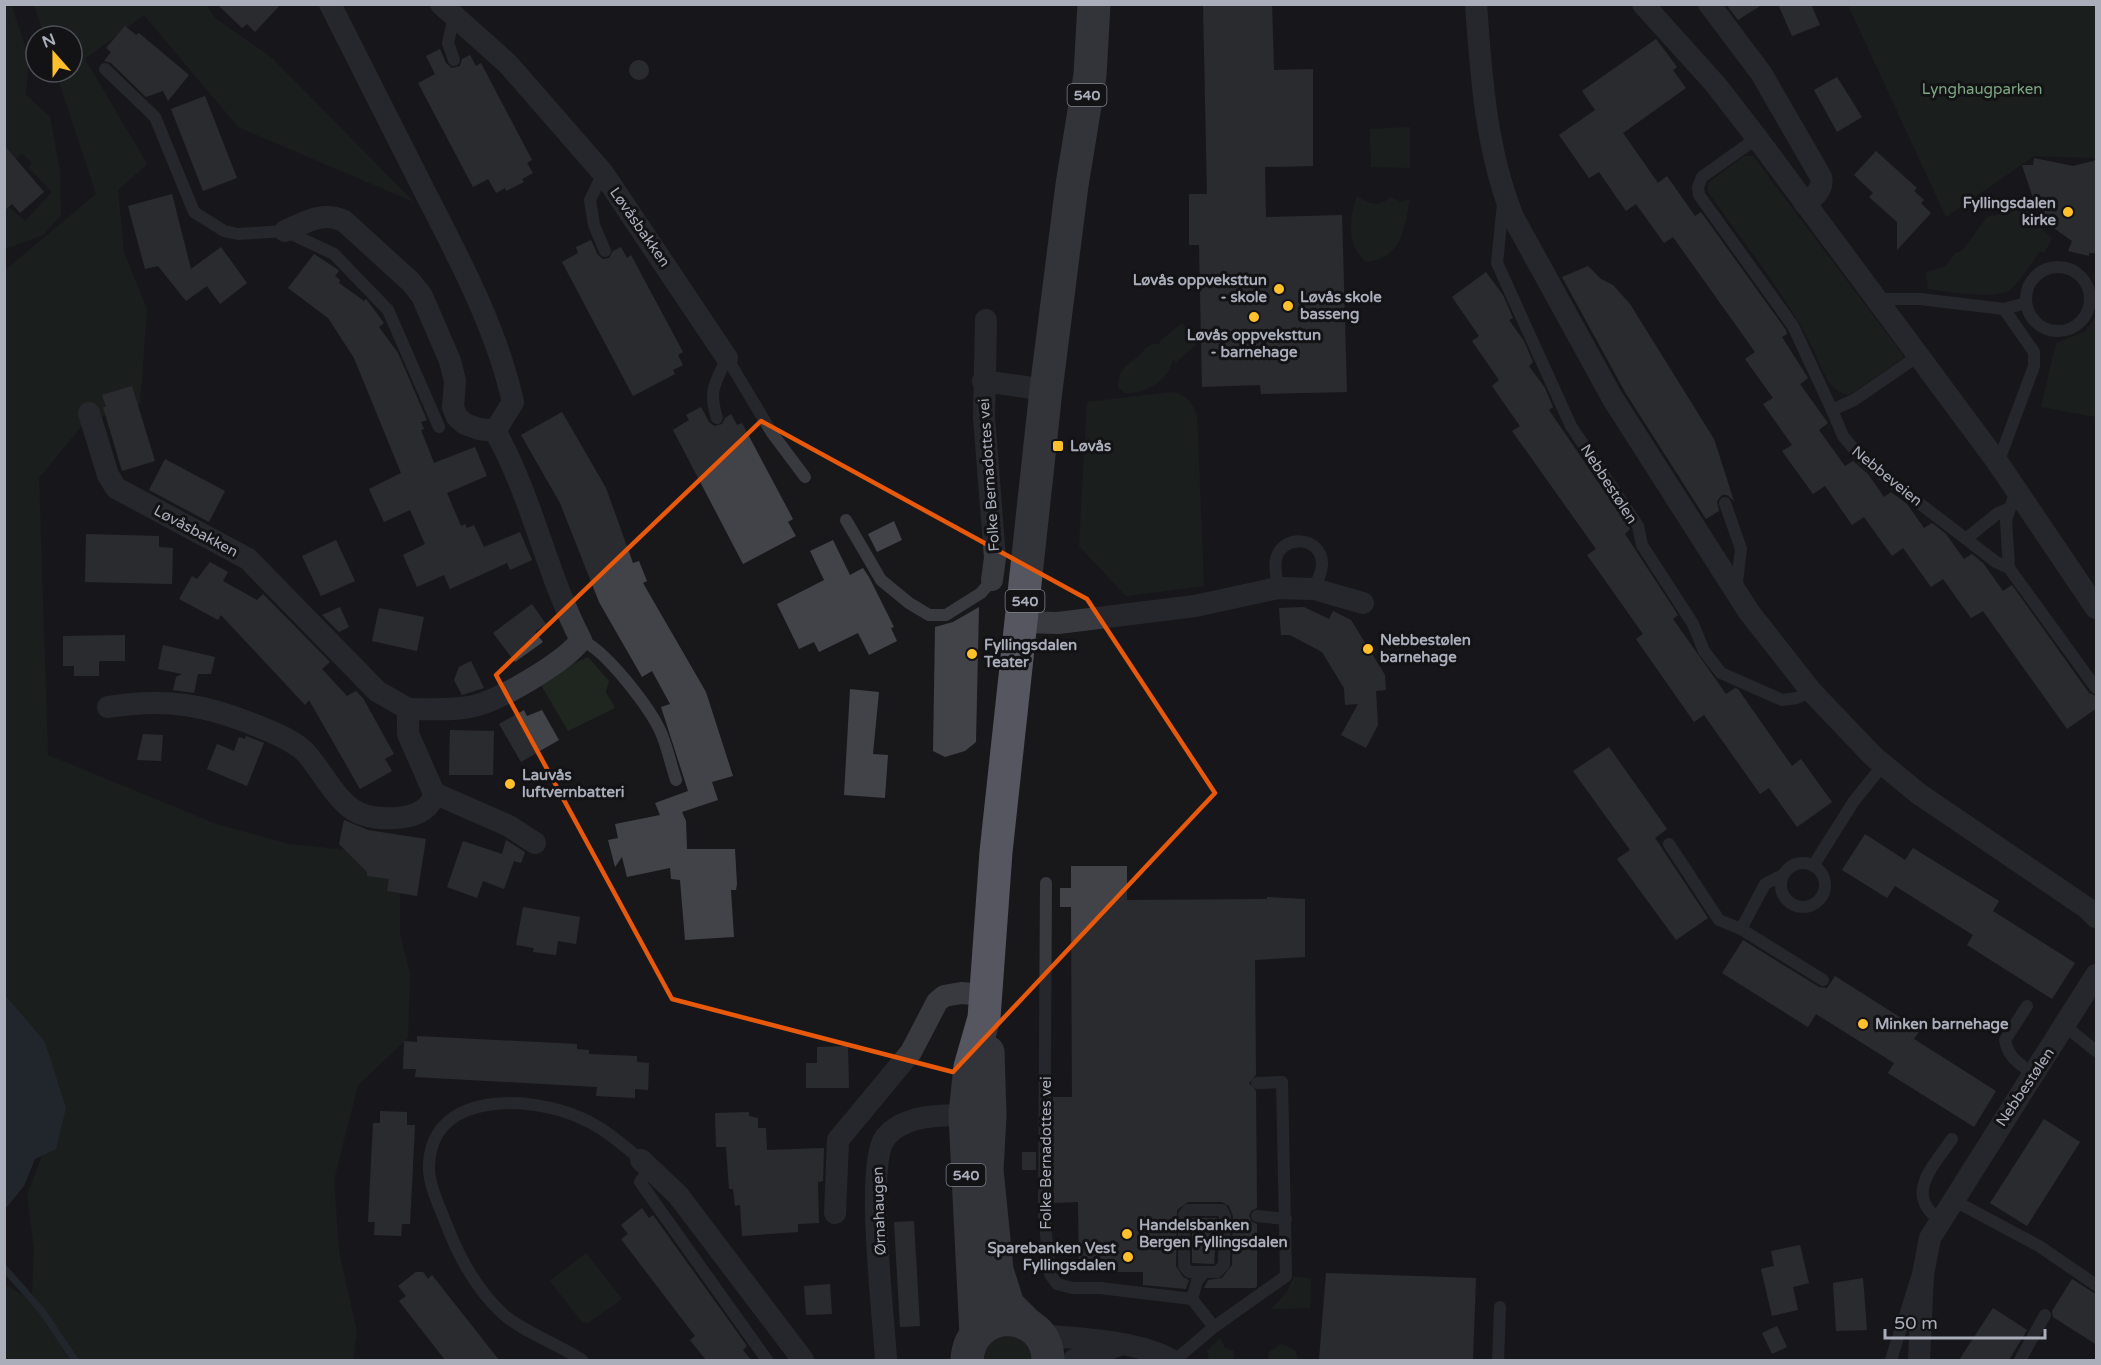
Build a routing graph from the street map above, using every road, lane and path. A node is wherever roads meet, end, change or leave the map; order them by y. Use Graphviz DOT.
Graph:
graph roads {
  1 [pos="330,4"];
  2 [pos="1076,4"];
  3 [pos="1094,4"];
  4 [pos="1476,4"];
  5 [pos="1643,4"];
  6 [pos="1709,4"];
  7 [pos="447,10"];
  8 [pos="454,60"];
  9 [pos="105,69"];
  10 [pos="1757,138"];
  11 [pos="603,173"];
  12 [pos="1072,185"];
  13 [pos="1504,194"];
  14 [pos="1805,204"];
  15 [pos="285,231"];
  16 [pos="605,251"];
  17 [pos="1874,299"];
  18 [pos="2026,303"];
  19 [pos="2004,309"];
  20 [pos="986,320"];
  21 [pos="2045,329"];
  22 [pos="2034,351"];
  23 [pos="1918,356"];
  24 [pos="727,358"];
  25 [pos="983,381"];
  26 [pos="1046,390"];
  27 [pos="1832,410"];
  28 [pos="88,413"];
  29 [pos="717,418"];
  30 [pos="439,428"];
  31 [pos="495,431"];
  32 [pos="1998,463"];
  33 [pos="805,477"];
  34 [pos="2012,500"];
  35 [pos="1725,503"];
  36 [pos="846,520"];
  37 [pos="1967,538"];
  38 [pos="2009,568"];
  39 [pos="992,580"];
  40 [pos="1278,588"];
  41 [pos="1314,589"];
  42 [pos="1736,591"];
  43 [pos="1363,603"];
  44 [pos="2097,608"];
  45 [pos="1023,622"];
  46 [pos="581,640"];
  47 [pos="2097,688"];
  48 [pos="1811,691"];
  49 [pos="108,707"];
  50 [pos="408,709"];
  51 [pos="1883,765"];
  52 [pos="676,780"];
  53 [pos="434,793"];
  54 [pos="535,843"];
  55 [pos="1669,844"];
  56 [pos="1813,866"];
  57 [pos="1784,875"];
  58 [pos="1046,883"];
  59 [pos="2097,917"];
  60 [pos="1740,930"];
  61 [pos="2097,975"];
  62 [pos="1823,980"];
  63 [pos="985,1006"];
  64 [pos="2027,1006"];
  65 [pos="2066,1027"];
  66 [pos="2097,1035"];
  67 [pos="2093,1048"];
  68 [pos="2033,1074"];
  69 [pos="1257,1083"];
  70 [pos="978,1115"];
  71 [pos="1952,1139"];
  72 [pos="645,1164"];
  73 [pos="1953,1200"];
  74 [pos="835,1214"];
  75 [pos="1257,1216"];
  76 [pos="1286,1219"];
  77 [pos="1940,1220"];
  78 [pos="1204,1272"];
  79 [pos="1923,1274"];
  80 [pos="2097,1285"];
  81 [pos="1192,1299"];
  82 [pos="1500,1306"];
  83 [pos="2045,1315"];
  84 [pos="1214,1327"];
  85 [pos="1038,1340"];
  86 [pos="1118,1345"];
  87 [pos="972,1348"];
  88 [pos="582,1360"];
  89 [pos="767,1360"];
  90 [pos="803,1360"];
  91 [pos="886,1360"];
  92 [pos="1074,1360"];
  93 [pos="1171,1360"];
  94 [pos="1175,1360"];
  95 [pos="1498,1360"];
  96 [pos="1891,1360"];
  97 [pos="1919,1360"];
  98 [pos="2020,1360"];
  1 -- 31 [label="street"];
  2 -- 12 [label="main road, 540"];
  3 -- 12 [label="main road, 540"];
  4 -- 13 [label="street, Nebbestølen"];
  5 -- 10 [label="street"];
  6 -- 14 [label="street"];
  7 -- 8 [label="lane"];
  7 -- 11 [label="street, Løvåsbakken"];
  9 -- 15 [label="lane"];
  10 -- 14 [label="street"];
  10 -- 27 [label="lane, Nebbeveien"];
  11 -- 16 [label="lane"];
  11 -- 24 [label="street, Løvåsbakken"];
  12 -- 26 [label="main road, 540"];
  13 -- 42 [label="street, Nebbestølen"];
  13 -- 48 [label="lane, Nebbestølen"];
  14 -- 17 [label="street"];
  15 -- 30 [label="lane"];
  15 -- 31 [label="street"];
  17 -- 19 [label="lane"];
  17 -- 23 [label="street"];
  18 -- 19 [label="lane"];
  18 -- 21 [label="lane"];
  18 -- 21 [label="lane"];
  19 -- 22 [label="lane"];
  20 -- 25 [label="street, Folke Bernadottes vei"];
  21 -- 22 [label="lane"];
  22 -- 32 [label="lane"];
  23 -- 27 [label="lane"];
  23 -- 32 [label="street"];
  24 -- 29 [label="lane"];
  24 -- 33 [label="lane, Løvåsbakken"];
  25 -- 26 [label="street, Folke Bernadottes vei"];
  25 -- 39 [label="street, Folke Bernadottes vei"];
  26 -- 45 [label="main road, 540"];
  27 -- 37 [label="lane, Nebbeveien"];
  28 -- 50 [label="street, Løvåsbakken"];
  31 -- 46 [label="street"];
  32 -- 34 [label="street"];
  34 -- 37 [label="lane"];
  34 -- 38 [label="lane"];
  34 -- 44 [label="street"];
  35 -- 42 [label="lane"];
  36 -- 39 [label="lane, Folke Bernadottes vei"];
  37 -- 38 [label="lane, Nebbeveien"];
  38 -- 47 [label="lane, Nebbeveien"];
  40 -- 41 [label="street"];
  40 -- 41 [label="lane"];
  40 -- 45 [label="street"];
  41 -- 43 [label="street"];
  42 -- 48 [label="street, Nebbestølen"];
  45 -- 63 [label="main road, 540"];
  46 -- 50 [label="street, Løvåsbakken"];
  46 -- 52 [label="lane"];
  48 -- 51 [label="street, Nebbestølen"];
  49 -- 53 [label="street"];
  50 -- 53 [label="street"];
  51 -- 56 [label="lane"];
  51 -- 59 [label="street, Nebbestølen"];
  53 -- 54 [label="street"];
  55 -- 60 [label="lane"];
  56 -- 57 [label="lane"];
  56 -- 57 [label="lane"];
  57 -- 60 [label="lane"];
  58 -- 81 [label="lane, Folke Bernadottes vei"];
  60 -- 62 [label="lane"];
  61 -- 65 [label="street, Nebbestølen"];
  63 -- 70 [label="main road, 540"];
  63 -- 74 [label="street"];
  64 -- 68 [label="lane"];
  65 -- 67 [label="lane"];
  65 -- 68 [label="street, Nebbestølen"];
  66 -- 67 [label="lane"];
  68 -- 73 [label="street, Nebbestølen"];
  69 -- 76 [label="lane"];
  70 -- 85 [label="main road, 540"];
  70 -- 87 [label="main road, 540"];
  70 -- 91 [label="street, Ørnahaugen"];
  71 -- 77 [label="lane"];
  72 -- 88 [label="lane"];
  72 -- 89 [label="lane"];
  72 -- 90 [label="street"];
  73 -- 77 [label="street, Nebbestølen"];
  73 -- 80 [label="lane"];
  75 -- 76 [label="lane"];
  76 -- 84 [label="lane"];
  77 -- 79 [label="street, Nebbestølen"];
  78 -- 78 [label="lane"];
  78 -- 81 [label="lane"];
  79 -- 96 [label="lane, Nebbestølen"];
  79 -- 97 [label="street, Nebbestølen"];
  81 -- 84 [label="lane"];
  82 -- 95 [label="lane"];
  83 -- 98 [label="lane"];
  84 -- 94 [label="lane"];
  85 -- 86 [label="street"];
  85 -- 87 [label="main road, 540"];
  86 -- 92 [label="street"];
  86 -- 93 [label="street"];
}
